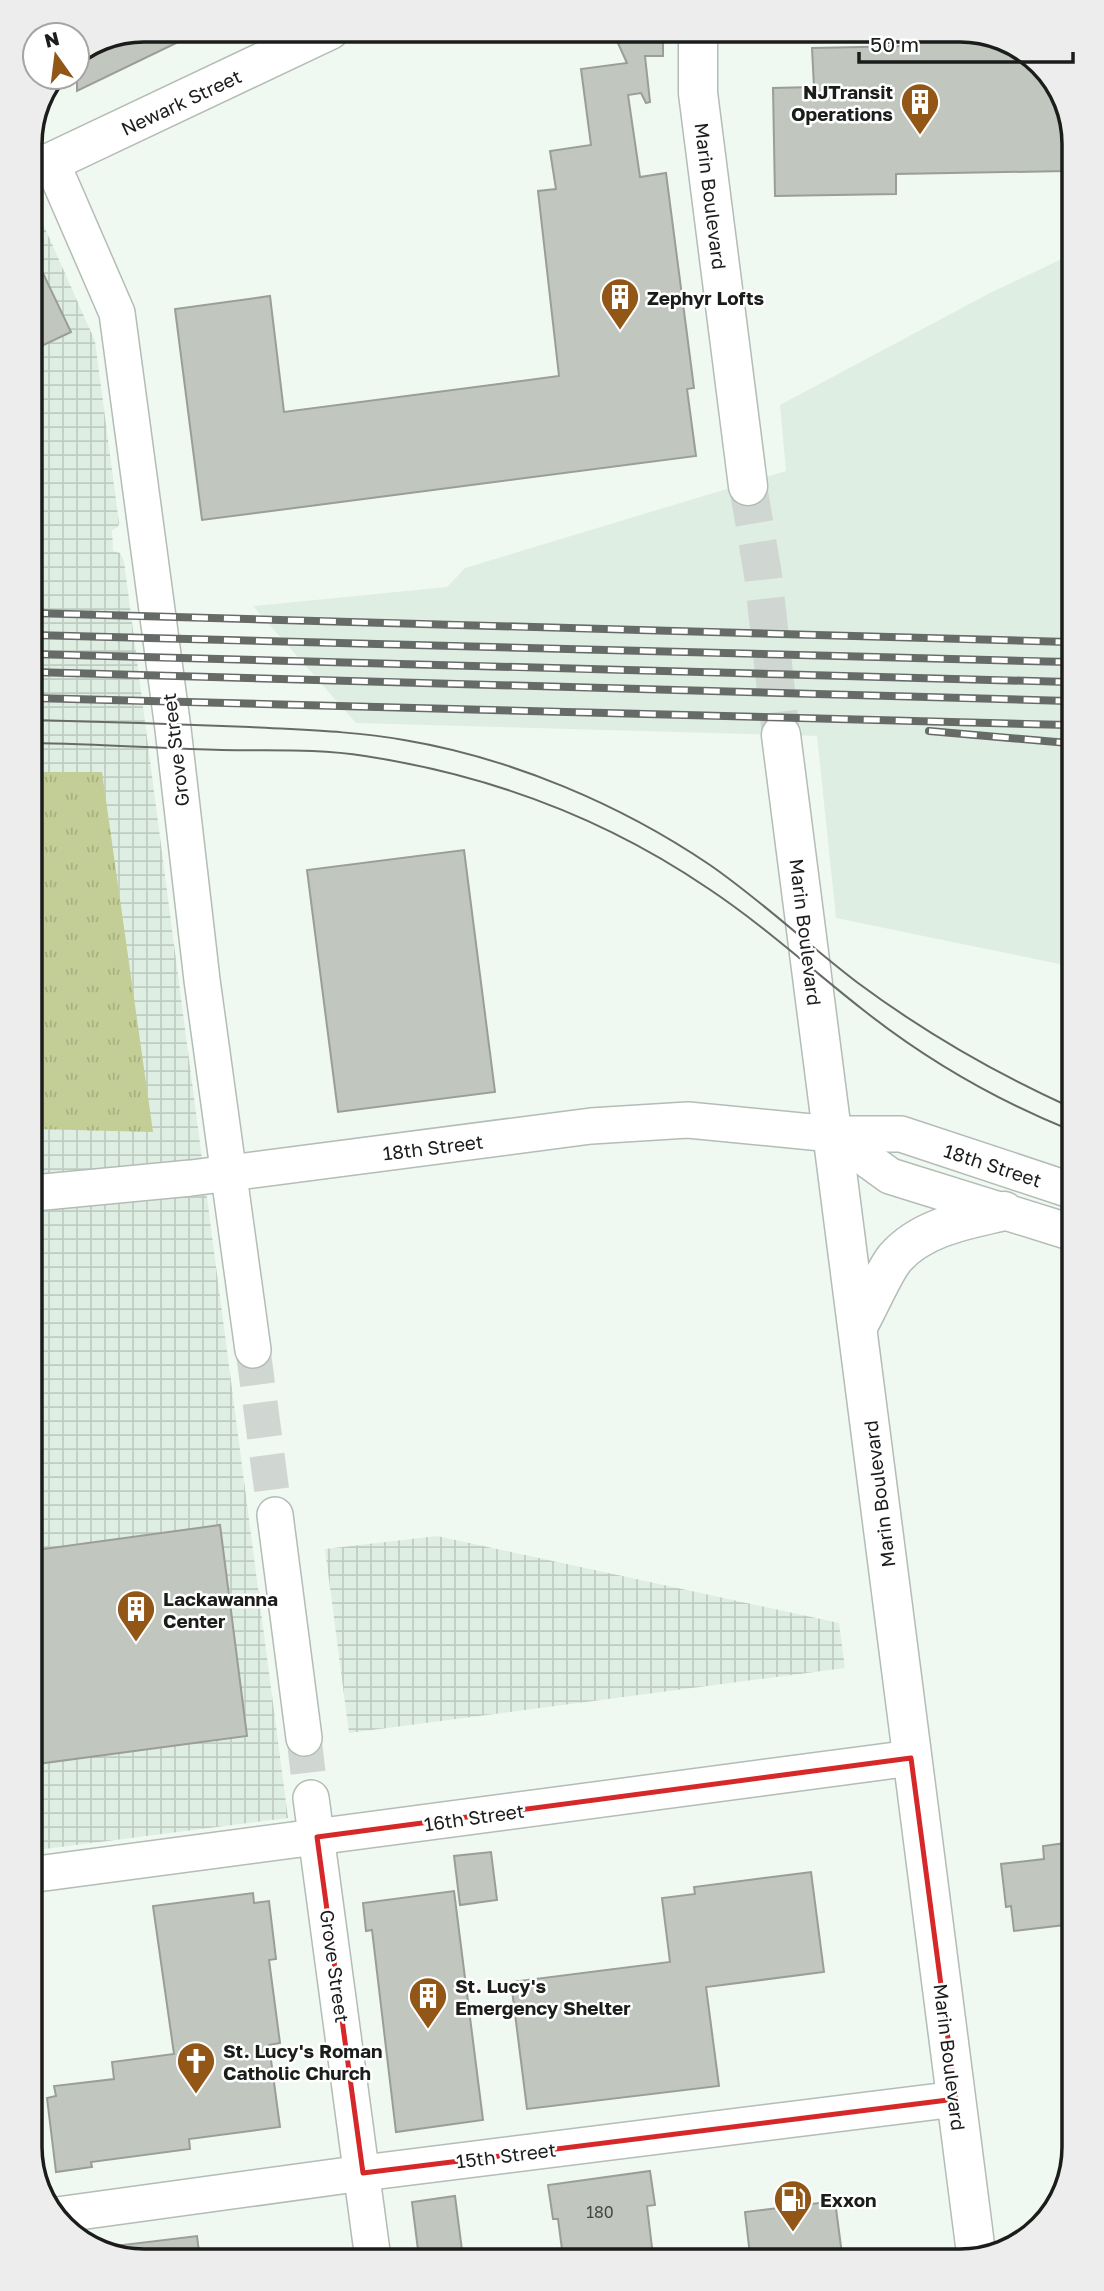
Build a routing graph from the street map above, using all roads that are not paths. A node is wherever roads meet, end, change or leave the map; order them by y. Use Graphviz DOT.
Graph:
graph roads {
  1 [pos="304,42"];
  2 [pos="698,42"];
  3 [pos="42,166"];
  4 [pos="42,168"];
  5 [pos="748,486"];
  6 [pos="781,736"];
  7 [pos="832,1134"];
  8 [pos="230,1173"];
  9 [pos="1062,1187"];
  10 [pos="42,1193"];
  11 [pos="1004,1211"];
  12 [pos="1062,1229"];
  13 [pos="858,1326"];
  14 [pos="253,1350"];
  15 [pos="275,1516"];
  16 [pos="304,1738"];
  17 [pos="911,1758"];
  18 [pos="311,1798"];
  19 [pos="317,1837"];
  20 [pos="42,1873"];
  21 [pos="956,2099"];
  22 [pos="363,2173"];
  23 [pos="67,2214"];
  24 [pos="975,2247"];
  25 [pos="372,2249"];
  1 -- 3 [label="main road, Newark Street"];
  2 -- 5 [label="main road, Marin Boulevard"];
  4 -- 8 [label="street, Grove Street"];
  6 -- 7 [label="main road, Marin Boulevard"];
  7 -- 8 [label="street, 18th Street"];
  7 -- 9 [label="street, 18th Street"];
  7 -- 11 [label="street, 18th Street"];
  7 -- 13 [label="main road, Marin Boulevard"];
  8 -- 10 [label="street, 18th Street"];
  8 -- 14 [label="street, Grove Street"];
  11 -- 12 [label="street, 18th Street"];
  11 -- 13 [label="main road"];
  13 -- 17 [label="main road, Marin Boulevard"];
  15 -- 16 [label="street"];
  17 -- 19 [label="street, 16th Street"];
  17 -- 21 [label="main road, Marin Boulevard"];
  18 -- 19 [label="street, Grove Street"];
  19 -- 20 [label="street, 16th Street"];
  19 -- 22 [label="street, Grove Street"];
  21 -- 22 [label="street, 15th Street"];
  21 -- 24 [label="main road, Marin Boulevard"];
  22 -- 23 [label="street, 15th Street"];
  22 -- 25 [label="street, Grove Street"];
}
